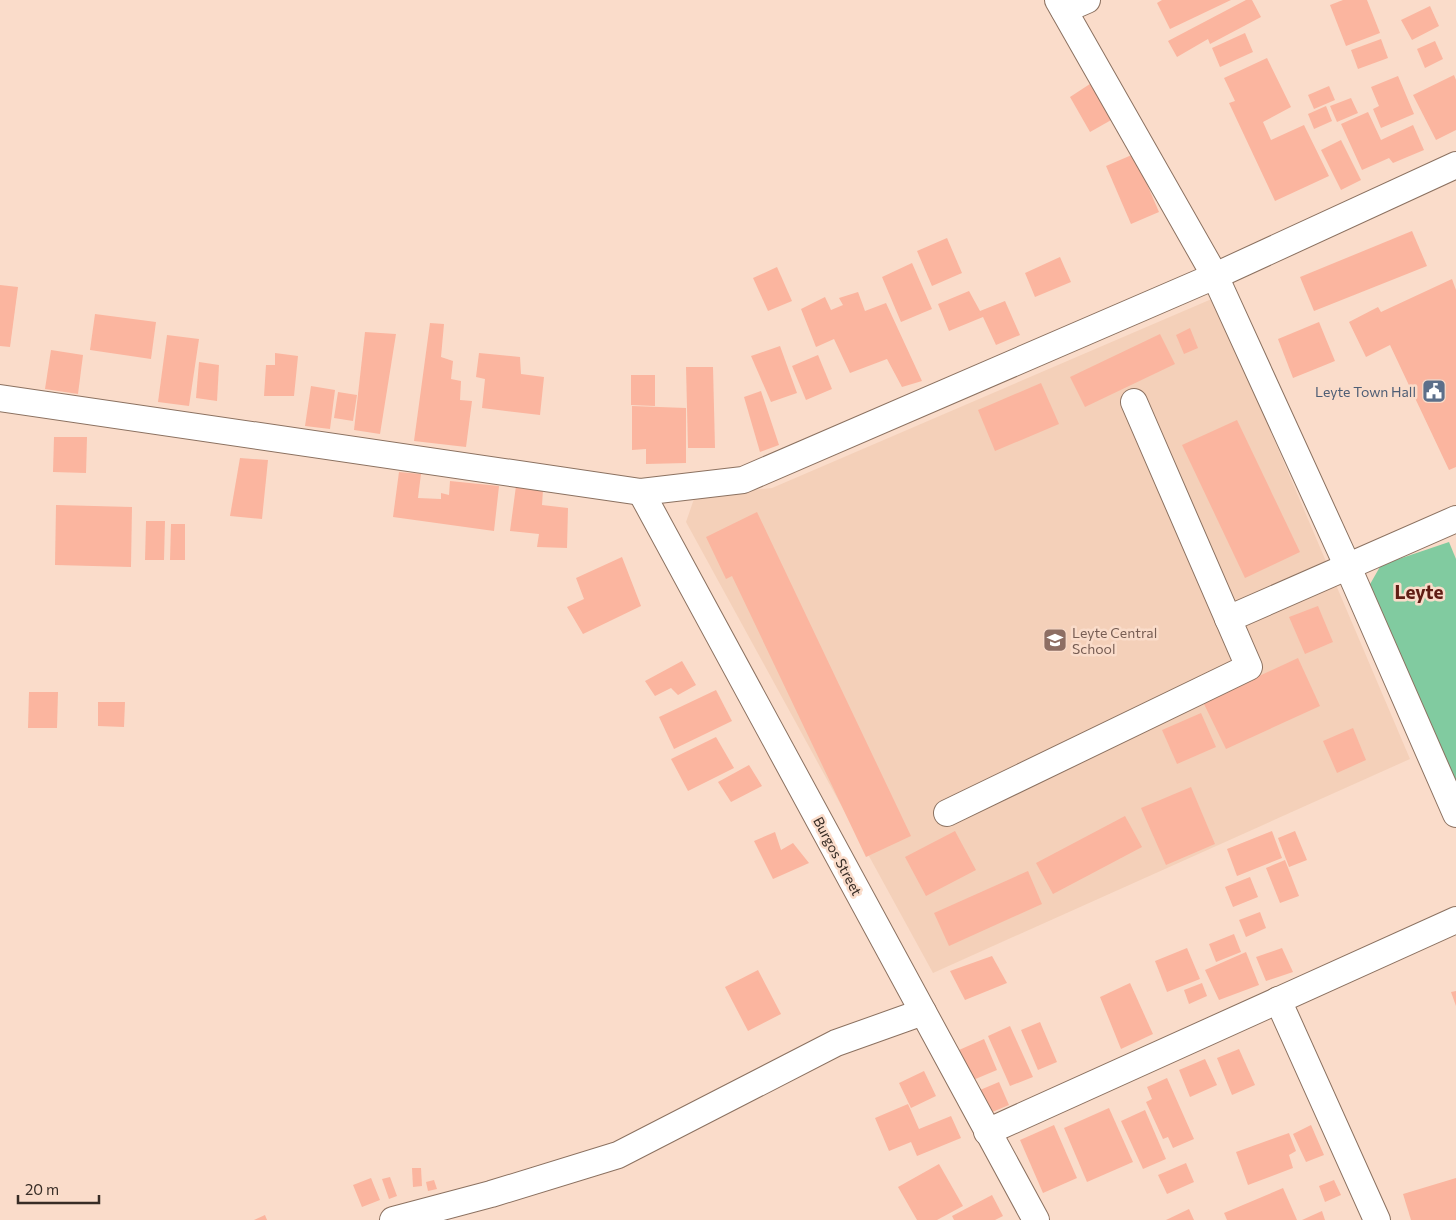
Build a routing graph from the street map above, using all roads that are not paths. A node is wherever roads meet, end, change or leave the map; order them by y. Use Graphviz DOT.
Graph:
graph roads {
  1 [pos="1070,3"];
  2 [pos="1456,165"];
  3 [pos="1215,276"];
  4 [pos="0,398"];
  5 [pos="1134,402"];
  6 [pos="641,492"];
  7 [pos="1456,519"];
  8 [pos="1347,565"];
  9 [pos="1228,619"];
  10 [pos="947,813"];
  11 [pos="1456,814"];
  12 [pos="1456,920"];
  13 [pos="1278,1000"];
  14 [pos="923,1012"];
  15 [pos="987,1132"];
  16 [pos="393,1220"];
  17 [pos="1036,1220"];
  18 [pos="1377,1220"];
  1 -- 3 [label="street"];
  2 -- 3 [label="street"];
  3 -- 6 [label="street"];
  3 -- 8 [label="street"];
  4 -- 6 [label="street"];
  5 -- 9 [label="street"];
  6 -- 14 [label="street, Burgos Street"];
  7 -- 8 [label="street"];
  8 -- 9 [label="street"];
  8 -- 11 [label="street"];
  9 -- 10 [label="street"];
  12 -- 13 [label="street"];
  13 -- 15 [label="street"];
  13 -- 18 [label="street"];
  14 -- 15 [label="street, Burgos Street"];
  14 -- 16 [label="street"];
  15 -- 17 [label="street, Burgos Street"];
}
